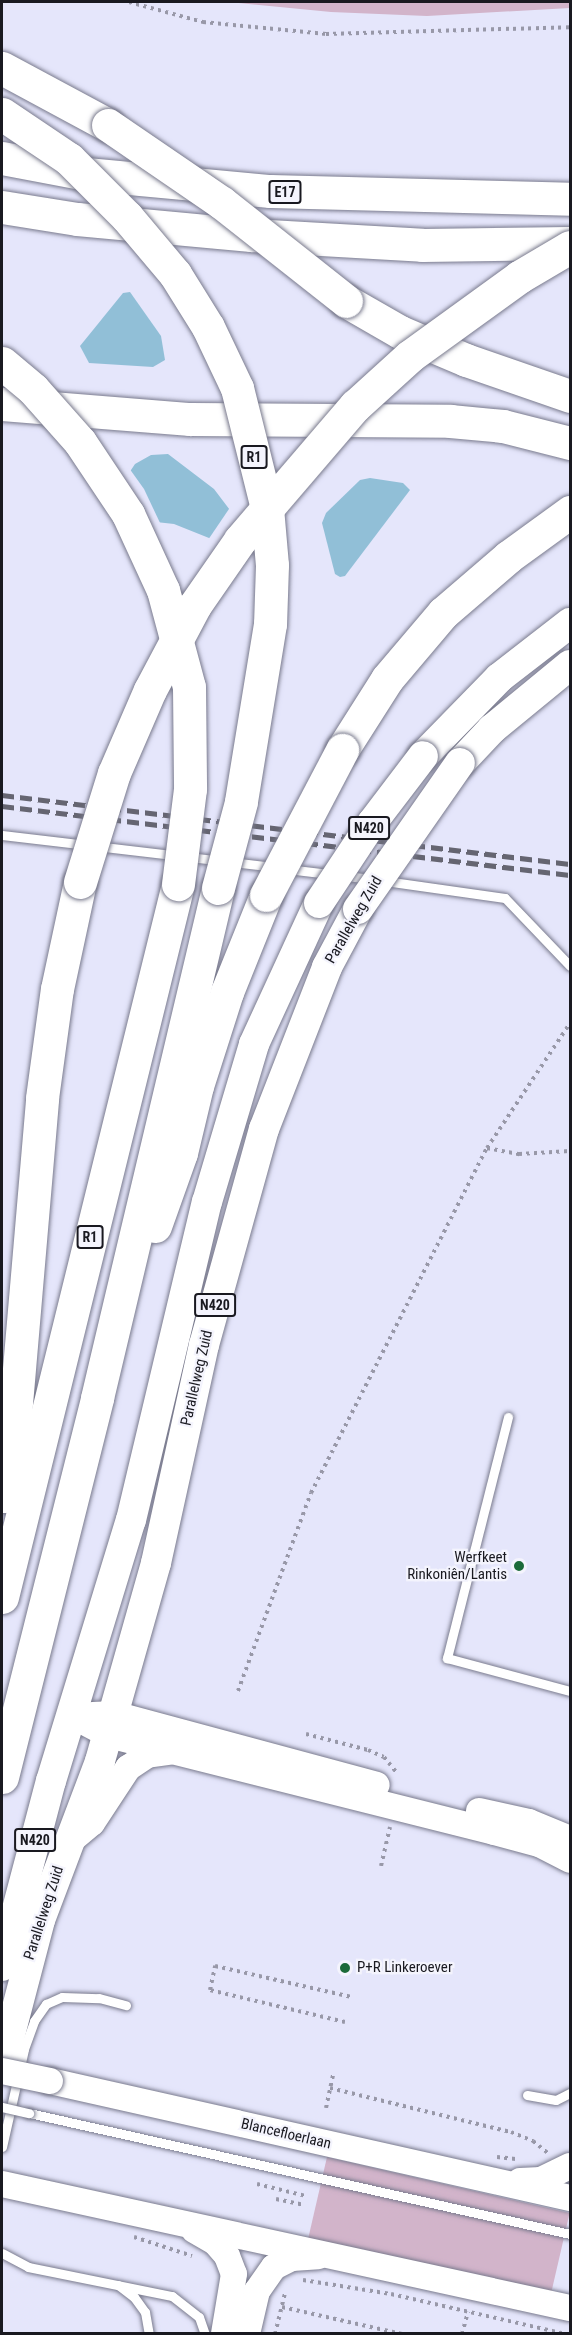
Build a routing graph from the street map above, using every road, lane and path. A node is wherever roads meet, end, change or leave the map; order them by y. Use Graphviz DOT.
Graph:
graph roads {
  1 [pos="129,2"];
  2 [pos="570,27"];
  3 [pos="2,68"];
  4 [pos="2,114"];
  5 [pos="2,158"];
  6 [pos="570,200"];
  7 [pos="2,207"];
  8 [pos="570,245"];
  9 [pos="2,363"];
  10 [pos="570,396"];
  11 [pos="2,404"];
  12 [pos="570,443"];
  13 [pos="570,512"];
  14 [pos="570,623"];
  15 [pos="570,664"];
  16 [pos="2,835"];
  17 [pos="570,966"];
  18 [pos="570,1023"];
  19 [pos="488,1148"];
  20 [pos="570,1151"];
  21 [pos="97,1398"];
  22 [pos="508,1417"];
  23 [pos="2,1510"];
  24 [pos="2,1540"];
  25 [pos="2,1593"];
  26 [pos="238,1691"];
  27 [pos="570,1691"];
  28 [pos="74,1716"];
  29 [pos="111,1725"];
  30 [pos="306,1734"];
  31 [pos="172,1752"];
  32 [pos="2,1777"];
  33 [pos="397,1777"];
  34 [pos="391,1823"];
  35 [pos="570,1839"];
  36 [pos="69,1842"];
  37 [pos="570,1860"];
  38 [pos="381,1866"];
  39 [pos="2,1966"];
  40 [pos="351,1997"];
  41 [pos="126,2005"];
  42 [pos="345,2022"];
  43 [pos="2,2065"];
  44 [pos="2,2071"];
  45 [pos="333,2074"];
  46 [pos="330,2088"];
  47 [pos="570,2093"];
  48 [pos="527,2094"];
  49 [pos="2,2107"];
  50 [pos="326,2108"];
  51 [pos="2,2147"];
  52 [pos="563,2164"];
  53 [pos="502,2182"];
  54 [pos="257,2184"];
  55 [pos="10,2186"];
  56 [pos="306,2196"];
  57 [pos="570,2198"];
  58 [pos="276,2199"];
  59 [pos="304,2205"];
  60 [pos="166,2219"];
  61 [pos="570,2234"];
  62 [pos="2,2253"];
  63 [pos="351,2258"];
  64 [pos="117,2284"];
  65 [pos="285,2293"];
  66 [pos="282,2307"];
  67 [pos="570,2308"];
  68 [pos="149,2334"];
  69 [pos="205,2334"];
  70 [pos="224,2334"];
  71 [pos="247,2334"];
  72 [pos="275,2334"];
  73 [pos="402,2334"];
  74 [pos="462,2334"];
  75 [pos="566,2334"];
  1 -- 2 [label="path"];
  3 -- 10 [label="highway, bridge"];
  4 -- 21 [label="highway, R1, bridge"];
  5 -- 6 [label="highway, E17"];
  7 -- 8 [label="highway"];
  8 -- 23 [label="highway, bridge"];
  9 -- 25 [label="highway, R1, bridge"];
  11 -- 12 [label="highway"];
  13 -- 21 [label="highway, bridge"];
  14 -- 28 [label="highway, Parallelweg Zuid / N420, bridge"];
  15 -- 29 [label="highway, Parallelweg Zuid / N420, bridge"];
  16 -- 17 [label="lane"];
  18 -- 19 [label="path"];
  19 -- 20 [label="path"];
  19 -- 26 [label="path"];
  21 -- 32 [label="highway, R1"];
  22 -- 27 [label="lane"];
  24 -- 25 [label="highway"];
  28 -- 29 [label="main road"];
  28 -- 39 [label="highway, N420"];
  29 -- 31 [label="main road"];
  29 -- 35 [label="main road"];
  29 -- 36 [label="highway, Parallelweg Zuid / N420"];
  30 -- 33 [label="path"];
  31 -- 36 [label="main road"];
  31 -- 37 [label="main road"];
  34 -- 38 [label="path"];
  36 -- 43 [label="highway, Parallelweg Zuid / N420"];
  40 -- 42 [label="path"];
  41 -- 51 [label="lane"];
  44 -- 53 [label="main road, Blancefloerlaan, bridge"];
  45 -- 46 [label="path"];
  46 -- 50 [label="path"];
  46 -- 52 [label="path"];
  47 -- 48 [label="lane"];
  49 -- 61 [label="lane, bridge"];
  52 -- 53 [label="main road"];
  53 -- 57 [label="main road, Blancefloerlaan"];
  54 -- 56 [label="path"];
  55 -- 60 [label="main road"];
  58 -- 59 [label="path"];
  60 -- 63 [label="main road"];
  60 -- 70 [label="main road"];
  62 -- 64 [label="lane"];
  63 -- 67 [label="main road"];
  63 -- 71 [label="main road"];
  64 -- 68 [label="lane"];
  64 -- 69 [label="lane"];
  65 -- 66 [label="path"];
  66 -- 72 [label="path"];
  66 -- 73 [label="path"];
  74 -- 75 [label="path"];
}
